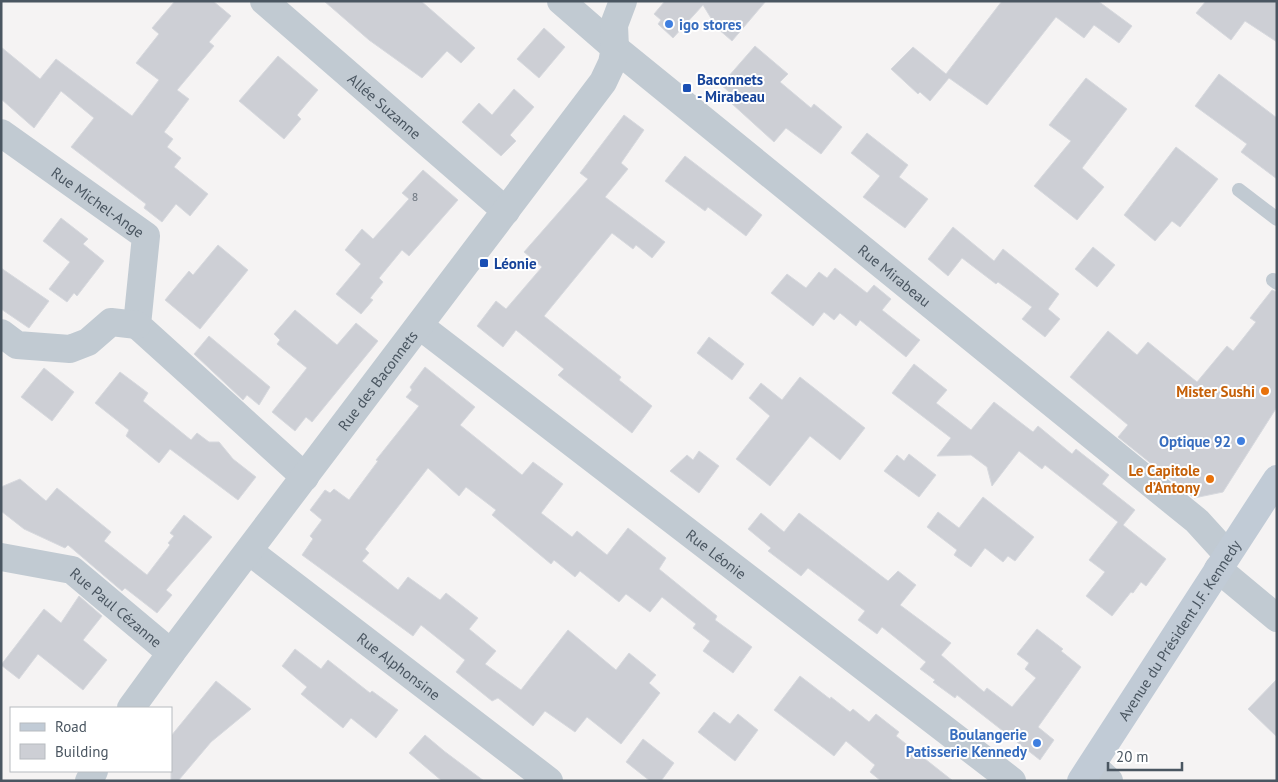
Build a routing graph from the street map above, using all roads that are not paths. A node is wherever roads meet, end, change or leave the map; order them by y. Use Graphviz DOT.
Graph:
graph roads {
  1 [pos="264,1"];
  2 [pos="561,1"];
  3 [pos="623,1"];
  4 [pos="615,48"];
  5 [pos="1,133"];
  6 [pos="1239,190"];
  7 [pos="506,211"];
  8 [pos="1277,219"];
  9 [pos="137,325"];
  10 [pos="420,326"];
  11 [pos="1,333"];
  12 [pos="305,477"];
  13 [pos="1277,479"];
  14 [pos="249,551"];
  15 [pos="1,557"];
  16 [pos="1222,561"];
  17 [pos="1277,618"];
  18 [pos="170,653"];
  19 [pos="132,707"];
  20 [pos="1094,775"];
  21 [pos="549,781"];
  22 [pos="1012,781"];
  1 -- 7 [label="street, Allée Suzanne"];
  2 -- 4 [label="street, Rue Mirabeau"];
  3 -- 4 [label="street, Rue des Baconnets"];
  4 -- 7 [label="street, Rue des Baconnets"];
  4 -- 16 [label="street, Rue Mirabeau"];
  5 -- 9 [label="street, Rue Michel-Ange"];
  6 -- 8 [label="lane"];
  7 -- 10 [label="street, Rue des Baconnets"];
  9 -- 11 [label="street"];
  9 -- 12 [label="street"];
  10 -- 12 [label="street, Rue des Baconnets"];
  10 -- 22 [label="street, Rue Léonie"];
  12 -- 14 [label="street, Rue des Baconnets"];
  13 -- 16 [label="street, Avenue du Président J.F. Kennedy"];
  14 -- 18 [label="street, Rue des Baconnets"];
  14 -- 21 [label="street, Rue Alphonsine"];
  15 -- 18 [label="street, Rue Paul Cézanne"];
  16 -- 17 [label="street, Rue Mirabeau"];
  16 -- 20 [label="street, Avenue du Président J.F. Kennedy"];
  18 -- 19 [label="street, Rue des Baconnets"];
}
